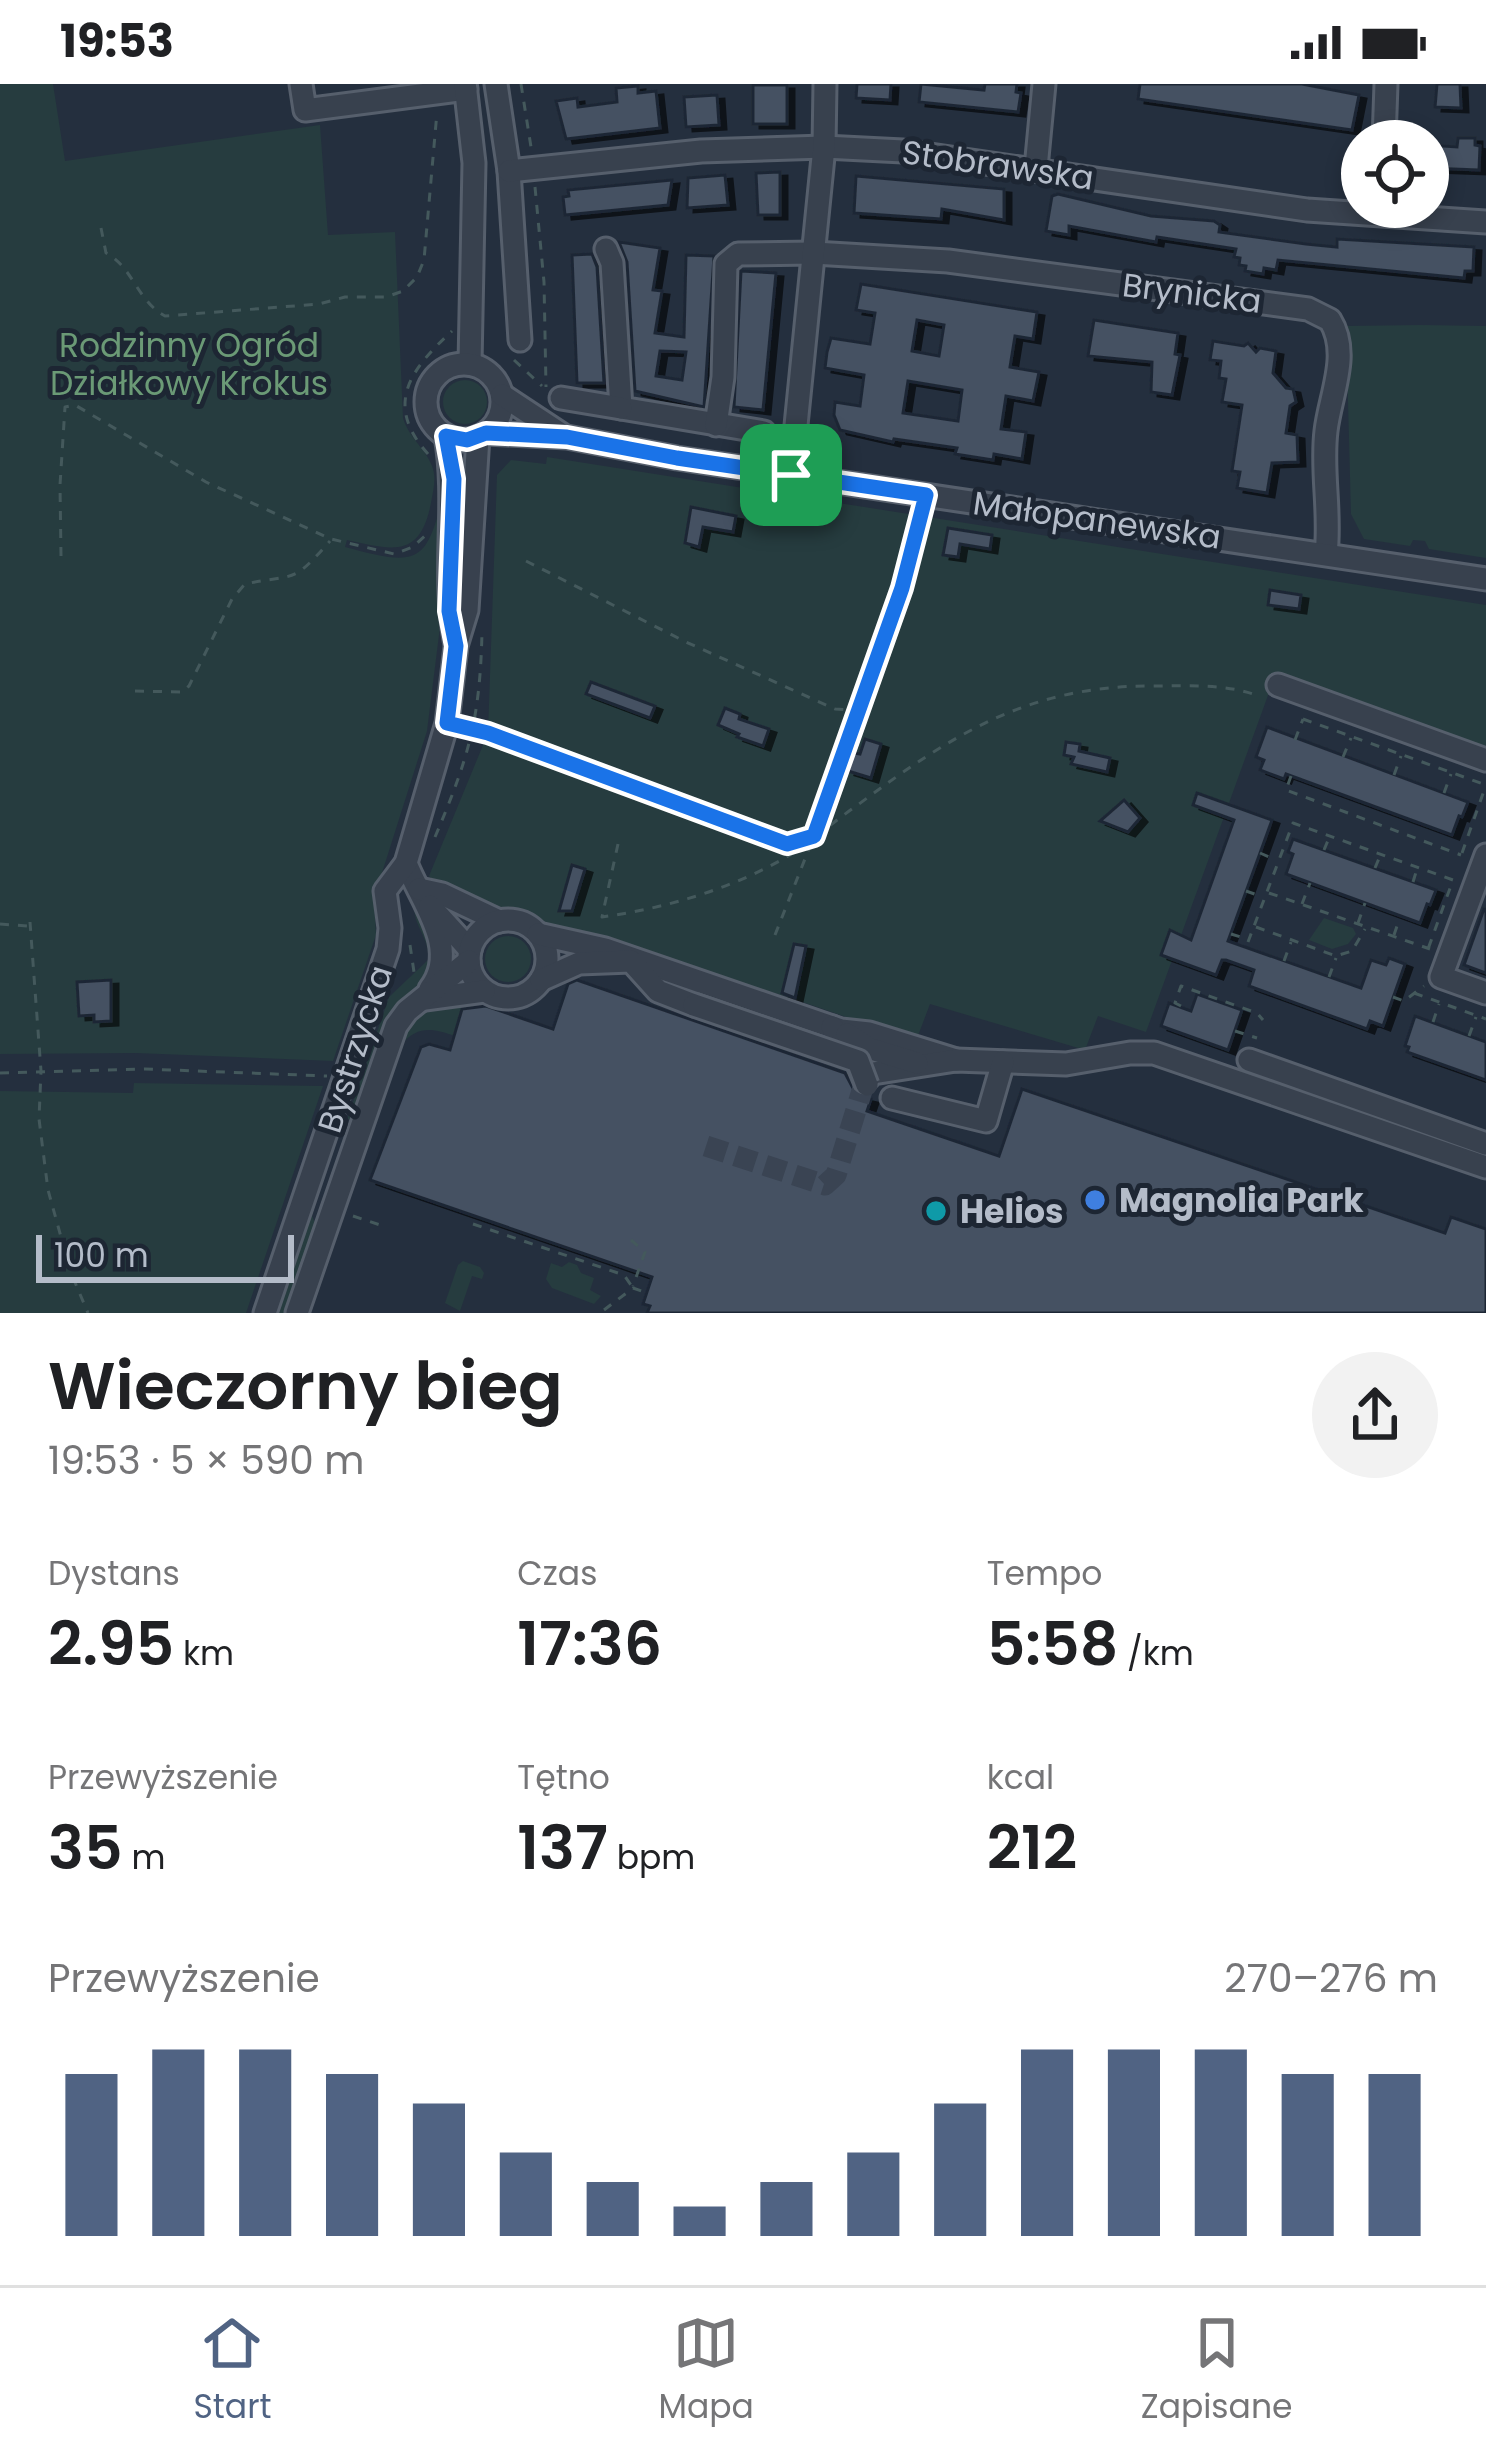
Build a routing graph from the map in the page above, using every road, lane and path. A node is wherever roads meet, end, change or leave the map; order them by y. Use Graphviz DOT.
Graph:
graph roads {
  1 [pos="301,84"];
  2 [pos="521,84"];
  3 [pos="826,84"];
  4 [pos="1044,84"];
  5 [pos="1386,84"];
  6 [pos="465,86"];
  7 [pos="496,86"];
  8 [pos="439,92"];
  9 [pos="1385,120"];
  10 [pos="824,147"];
  11 [pos="1036,168"];
  12 [pos="533,169"];
  13 [pos="509,171"];
  14 [pos="1341,211"];
  15 [pos="1449,218"];
  16 [pos="1486,222"];
  17 [pos="101,228"];
  18 [pos="606,249"];
  19 [pos="814,253"];
  20 [pos="453,321"];
  21 [pos="520,340"];
  22 [pos="470,364"];
  23 [pos="554,393"];
  24 [pos="502,395"];
  25 [pos="620,408"];
  26 [pos="716,425"];
  27 [pos="764,432"];
  28 [pos="482,435"];
  29 [pos="446,436"];
  30 [pos="567,437"];
  31 [pos="434,460"];
  32 [pos="791,475"];
  33 [pos="926,495"];
  34 [pos="430,529"];
  35 [pos="332,539"];
  36 [pos="1326,554"];
  37 [pos="62,556"];
  38 [pos="526,561"];
  39 [pos="1486,579"];
  40 [pos="456,646"];
  41 [pos="1268,690"];
  42 [pos="135,691"];
  43 [pos="859,711"];
  44 [pos="447,723"];
  45 [pos="1351,736"];
  46 [pos="1295,740"];
  47 [pos="1402,754"];
  48 [pos="1343,757"];
  49 [pos="1486,760"];
  50 [pos="1451,772"];
  51 [pos="1291,776"];
  52 [pos="1394,776"];
  53 [pos="1486,786"];
  54 [pos="1444,793"];
  55 [pos="814,836"];
  56 [pos="1329,836"];
  57 [pos="618,844"];
  58 [pos="1324,850"];
  59 [pos="1260,853"];
  60 [pos="1380,854"];
  61 [pos="1486,855"];
  62 [pos="1278,860"];
  63 [pos="406,863"];
  64 [pos="1417,867"];
  65 [pos="1375,868"];
  66 [pos="1413,882"];
  67 [pos="1310,883"];
  68 [pos="1246,891"];
  69 [pos="422,895"];
  70 [pos="1266,895"];
  71 [pos="1365,903"];
  72 [pos="1302,904"];
  73 [pos="1399,920"];
  74 [pos="499,921"];
  75 [pos="1358,923"];
  76 [pos="0,924"];
  77 [pos="1254,926"];
  78 [pos="1366,926"];
  79 [pos="538,934"];
  80 [pos="1231,934"];
  81 [pos="775,935"];
  82 [pos="1393,936"];
  83 [pos="1292,940"];
  84 [pos="469,956"];
  85 [pos="1336,956"];
  86 [pos="631,961"];
  87 [pos="1284,961"];
  88 [pos="1329,977"];
  89 [pos="1441,977"];
  90 [pos="541,980"];
  91 [pos="484,991"];
  92 [pos="1414,993"];
  93 [pos="1486,994"];
  94 [pos="1393,998"];
  95 [pos="424,999"];
  96 [pos="1439,1002"];
  97 [pos="1181,1006"];
  98 [pos="1476,1016"];
  99 [pos="1486,1019"];
  100 [pos="1263,1020"];
  101 [pos="1432,1022"];
  102 [pos="837,1029"];
  103 [pos="1235,1031"];
  104 [pos="1469,1036"];
  105 [pos="1253,1049"];
  106 [pos="956,1060"];
  107 [pos="1003,1061"];
  108 [pos="929,1066"];
  109 [pos="41,1071"];
  110 [pos="0,1073"];
  111 [pos="347,1077"];
  112 [pos="866,1083"];
  113 [pos="892,1098"];
  114 [pos="1486,1144"];
  115 [pos="1486,1167"];
  116 [pos="358,1217"];
  117 [pos="473,1224"];
  118 [pos="380,1226"];
  119 [pos="631,1240"];
  120 [pos="633,1288"];
  121 [pos="647,1293"];
  122 [pos="604,1310"];
  123 [pos="88,1313"];
  124 [pos="265,1313"];
  125 [pos="297,1313"];
  1 -- 8 [label="street"];
  2 -- 7 [label="street"];
  2 -- 12 [label="path"];
  3 -- 10 [label="street"];
  4 -- 11 [label="street"];
  5 -- 9 [label="street"];
  6 -- 8 [label="street"];
  6 -- 22 [label="street"];
  7 -- 13 [label="street"];
  8 -- 17 [label="path"];
  10 -- 11 [label="street, Stobrawska"];
  10 -- 12 [label="street, Stobrawska"];
  10 -- 19 [label="street"];
  11 -- 14 [label="street, Stobrawska"];
  12 -- 13 [label="street, Stobrawska"];
  12 -- 23 [label="path"];
  13 -- 21 [label="street"];
  15 -- 16 [label="street, Stobrawska"];
  18 -- 25 [label="street"];
  19 -- 26 [label="street"];
  19 -- 32 [label="street"];
  19 -- 36 [label="street, Brynicka"];
  20 -- 31 [label="path"];
  22 -- 24 [label="street"];
  22 -- 29 [label="street"];
  23 -- 25 [label="street"];
  24 -- 28 [label="street"];
  24 -- 30 [label="street, Małopanewska"];
  25 -- 26 [label="street"];
  26 -- 27 [label="street"];
  28 -- 29 [label="street"];
  28 -- 30 [label="street, Małopanewska"];
  28 -- 40 [label="street, Bystrzycka"];
  29 -- 40 [label="street, Bystrzycka"];
  30 -- 32 [label="street, Małopanewska"];
  32 -- 33 [label="street, Małopanewska"];
  33 -- 36 [label="street, Małopanewska"];
  33 -- 43 [label="path"];
  34 -- 35 [label="path"];
  35 -- 37 [label="path"];
  35 -- 42 [label="path"];
  36 -- 39 [label="street, Małopanewska"];
  38 -- 43 [label="path"];
  40 -- 44 [label="street, Bystrzycka"];
  41 -- 49 [label="street"];
  41 -- 55 [label="path"];
  43 -- 55 [label="path"];
  44 -- 55 [label="path"];
  44 -- 63 [label="street, Bystrzycka"];
  45 -- 46 [label="path"];
  45 -- 47 [label="path"];
  45 -- 48 [label="path"];
  47 -- 50 [label="path"];
  47 -- 52 [label="path"];
  50 -- 53 [label="path"];
  50 -- 54 [label="path"];
  51 -- 53 [label="path"];
  55 -- 57 [label="path"];
  55 -- 81 [label="path"];
  56 -- 58 [label="path"];
  56 -- 60 [label="path"];
  56 -- 62 [label="path"];
  59 -- 62 [label="path"];
  60 -- 64 [label="path"];
  60 -- 65 [label="path"];
  61 -- 89 [label="street"];
  62 -- 70 [label="path"];
  63 -- 69 [label="street"];
  63 -- 111 [label="street, Bystrzycka"];
  64 -- 66 [label="path"];
  64 -- 82 [label="path"];
  67 -- 72 [label="path"];
  68 -- 70 [label="path"];
  69 -- 74 [label="street"];
  69 -- 84 [label="street"];
  69 -- 95 [label="street"];
  70 -- 72 [label="path"];
  70 -- 77 [label="path"];
  71 -- 75 [label="path"];
  72 -- 75 [label="path"];
  73 -- 82 [label="path"];
  74 -- 79 [label="street"];
  74 -- 84 [label="street"];
  75 -- 78 [label="path"];
  76 -- 109 [label="path"];
  77 -- 80 [label="path"];
  77 -- 83 [label="path"];
  78 -- 82 [label="path"];
  78 -- 85 [label="path"];
  79 -- 86 [label="street"];
  79 -- 90 [label="street"];
  83 -- 85 [label="path"];
  83 -- 87 [label="path"];
  84 -- 91 [label="street"];
  84 -- 95 [label="street"];
  85 -- 88 [label="path"];
  86 -- 90 [label="street"];
  86 -- 102 [label="street"];
  86 -- 112 [label="street, bridge"];
  89 -- 92 [label="path"];
  89 -- 93 [label="street"];
  90 -- 91 [label="street"];
  91 -- 95 [label="street"];
  92 -- 94 [label="path"];
  92 -- 96 [label="path"];
  95 -- 125 [label="street"];
  96 -- 98 [label="path"];
  96 -- 101 [label="path"];
  97 -- 100 [label="path"];
  98 -- 99 [label="path"];
  98 -- 104 [label="path"];
  102 -- 106 [label="street"];
  102 -- 108 [label="street"];
  102 -- 112 [label="street"];
  103 -- 105 [label="path"];
  105 -- 114 [label="street"];
  106 -- 107 [label="street"];
  106 -- 108 [label="street"];
  107 -- 113 [label="street"];
  107 -- 115 [label="street"];
  108 -- 112 [label="street"];
  109 -- 110 [label="path"];
  109 -- 111 [label="path"];
  109 -- 123 [label="path"];
  111 -- 124 [label="street, Bystrzycka"];
  116 -- 118 [label="path"];
  117 -- 120 [label="path"];
  119 -- 120 [label="path"];
  120 -- 121 [label="path"];
  120 -- 122 [label="path"];
}
